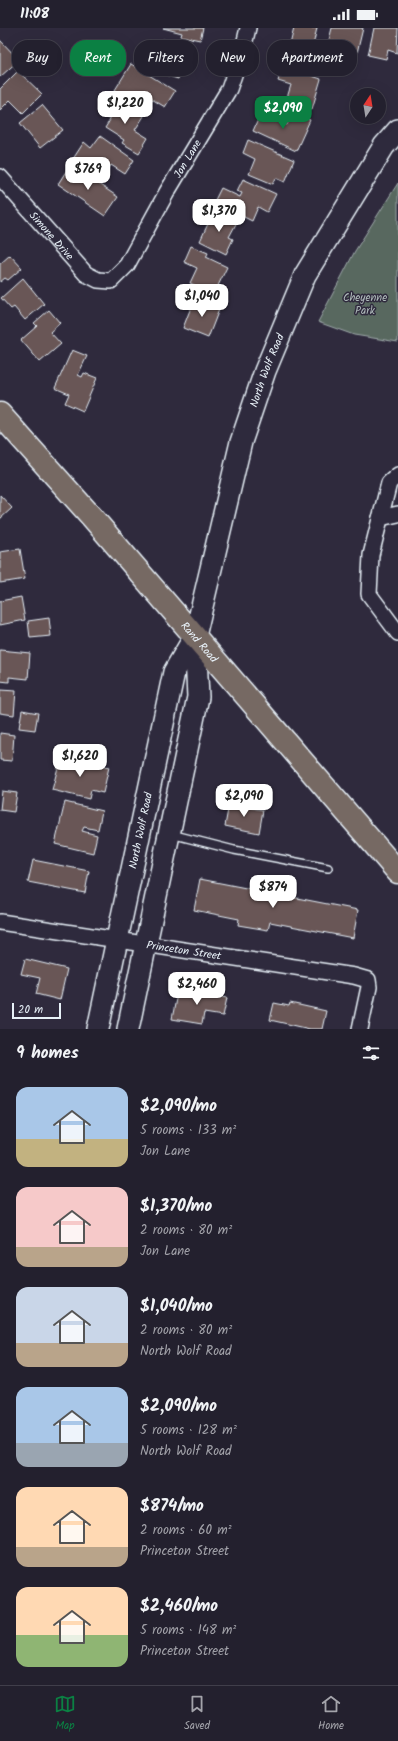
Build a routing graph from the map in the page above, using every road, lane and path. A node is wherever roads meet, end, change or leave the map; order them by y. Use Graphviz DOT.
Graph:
graph roads {
  1 [pos="248,28"];
  2 [pos="398,130"];
  3 [pos="0,177"];
  4 [pos="111,281"];
  5 [pos="0,414"];
  6 [pos="398,475"];
  7 [pos="398,514"];
  8 [pos="380,518"];
  9 [pos="398,632"];
  10 [pos="195,636"];
  11 [pos="169,834"];
  12 [pos="328,868"];
  13 [pos="398,872"];
  14 [pos="0,922"];
  15 [pos="117,940"];
  16 [pos="146,943"];
  17 [pos="98,1029"];
  18 [pos="128,1029"];
  19 [pos="360,1029"];
  1 -- 4 [label="street, Jon Lane"];
  2 -- 10 [label="main road, North Wolf Road"];
  3 -- 4 [label="street, Simone Drive"];
  5 -- 10 [label="main road, Rand Road"];
  6 -- 8 [label="street"];
  7 -- 8 [label="street"];
  8 -- 9 [label="street"];
  10 -- 11 [label="main road, North Wolf Road"];
  10 -- 13 [label="main road, Rand Road"];
  10 -- 15 [label="main road, North Wolf Road"];
  11 -- 12 [label="lane"];
  11 -- 16 [label="main road, North Wolf Road"];
  14 -- 15 [label="street, Princeton Street"];
  15 -- 16 [label="street, Princeton Street"];
  15 -- 17 [label="main road, North Wolf Road"];
  16 -- 18 [label="main road, North Wolf Road"];
  16 -- 19 [label="street, Princeton Street"];
}
